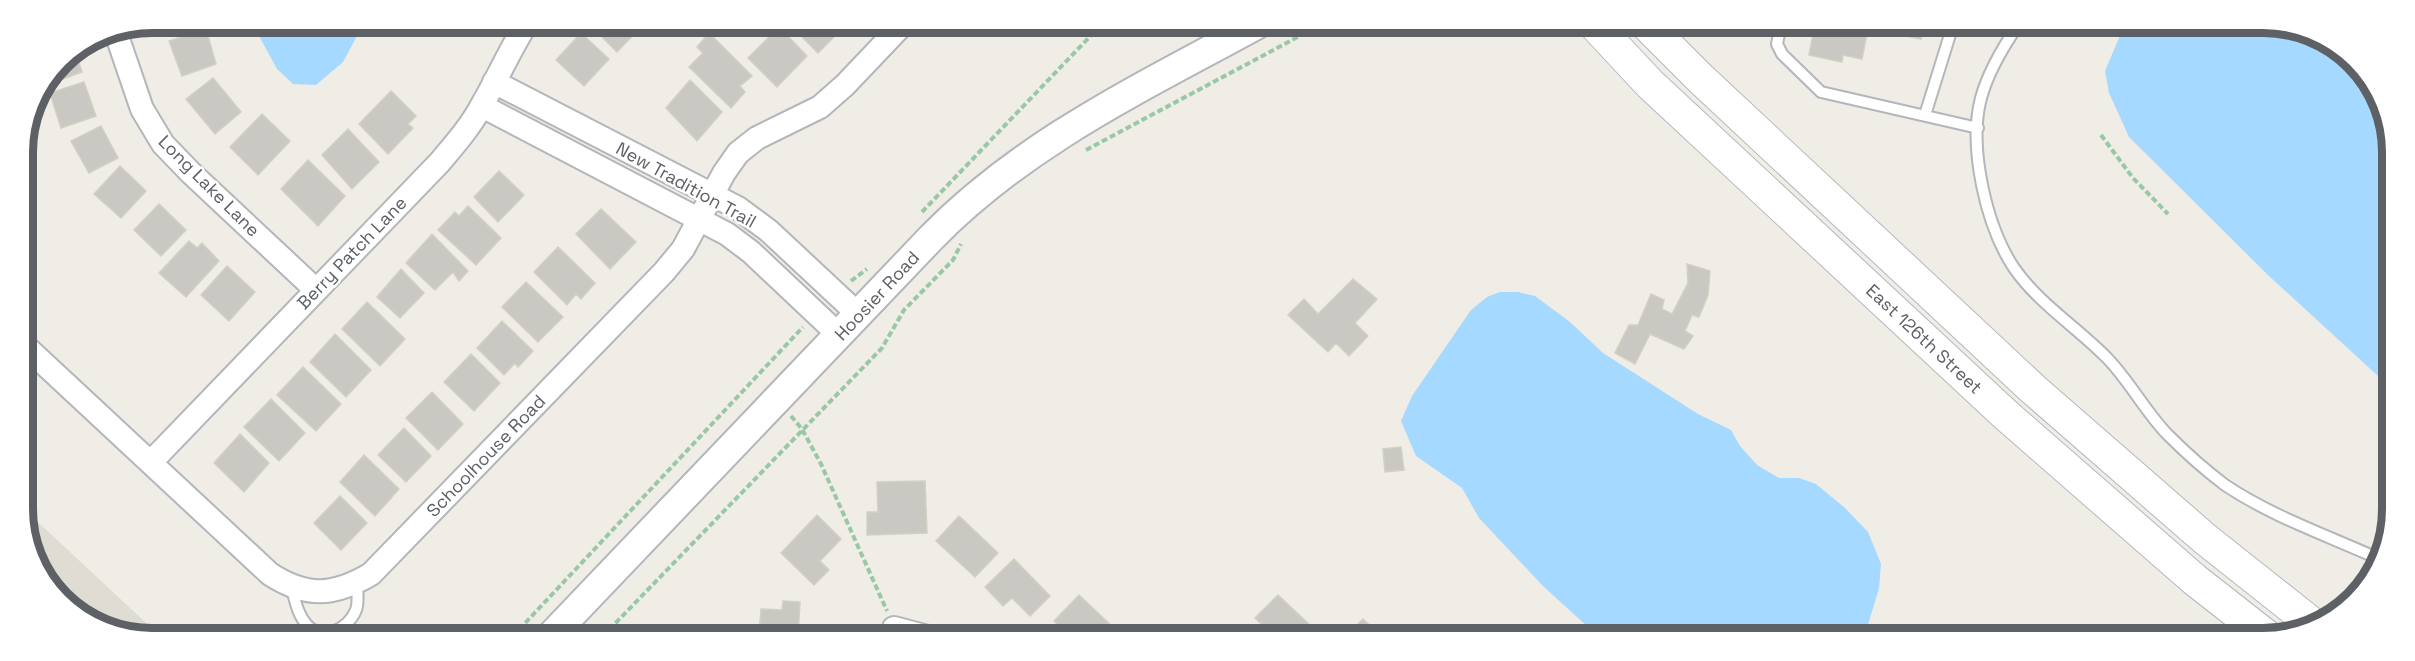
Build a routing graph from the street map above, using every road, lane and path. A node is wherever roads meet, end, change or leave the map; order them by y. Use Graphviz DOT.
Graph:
graph roads {
  1 [pos="521,33"];
  2 [pos="894,33"];
  3 [pos="1242,33"];
  4 [pos="1305,33"];
  5 [pos="1602,33"];
  6 [pos="1655,33"];
  7 [pos="1779,33"];
  8 [pos="1951,33"];
  9 [pos="2013,33"];
  10 [pos="118,38"];
  11 [pos="494,82"];
  12 [pos="482,106"];
  13 [pos="1925,115"];
  14 [pos="1978,128"];
  15 [pos="2101,135"];
  16 [pos="1082,152"];
  17 [pos="712,195"];
  18 [pos="2168,214"];
  19 [pos="701,220"];
  20 [pos="964,242"];
  21 [pos="316,290"];
  22 [pos="859,315"];
  23 [pos="839,335"];
  24 [pos="33,353"];
  25 [pos="777,400"];
  26 [pos="802,429"];
  27 [pos="151,462"];
  28 [pos="2373,556"];
  29 [pos="357,582"];
  30 [pos="291,586"];
  31 [pos="2307,620"];
  32 [pos="311,628"];
  33 [pos="340,628"];
  34 [pos="559,628"];
  35 [pos="611,628"];
  36 [pos="894,628"];
  37 [pos="2256,628"];
  1 -- 11 [label="street, Berry Patch Lane"];
  2 -- 17 [label="street, Schoolhouse Road"];
  3 -- 22 [label="street, Hoosier Road"];
  4 -- 16 [label="path"];
  5 -- 37 [label="main road, East 126th Street"];
  6 -- 31 [label="main road, East 126th Street"];
  7 -- 13 [label="lane"];
  8 -- 13 [label="lane"];
  9 -- 14 [label="lane"];
  10 -- 21 [label="street, Long Lake Lane"];
  11 -- 12 [label="street, Berry Patch Lane"];
  11 -- 17 [label="street, New Tradition Trail"];
  12 -- 19 [label="street, New Tradition Trail"];
  12 -- 21 [label="street, Berry Patch Lane"];
  13 -- 14 [label="lane"];
  14 -- 28 [label="lane"];
  15 -- 18 [label="path"];
  17 -- 19 [label="street, Schoolhouse Road"];
  17 -- 22 [label="street, New Tradition Trail"];
  19 -- 23 [label="street, New Tradition Trail"];
  19 -- 29 [label="street, Schoolhouse Road"];
  20 -- 26 [label="path"];
  21 -- 27 [label="street, Berry Patch Lane"];
  22 -- 23 [label="street, Hoosier Road"];
  23 -- 25 [label="street, Hoosier Road"];
  24 -- 27 [label="street, Schoolhouse Road"];
  25 -- 26 [label="path"];
  25 -- 34 [label="street, Hoosier Road"];
  26 -- 35 [label="path"];
  26 -- 36 [label="path"];
  27 -- 30 [label="street, Schoolhouse Road"];
  29 -- 30 [label="street, Schoolhouse Road"];
  29 -- 33 [label="lane"];
  30 -- 32 [label="lane"];
}
